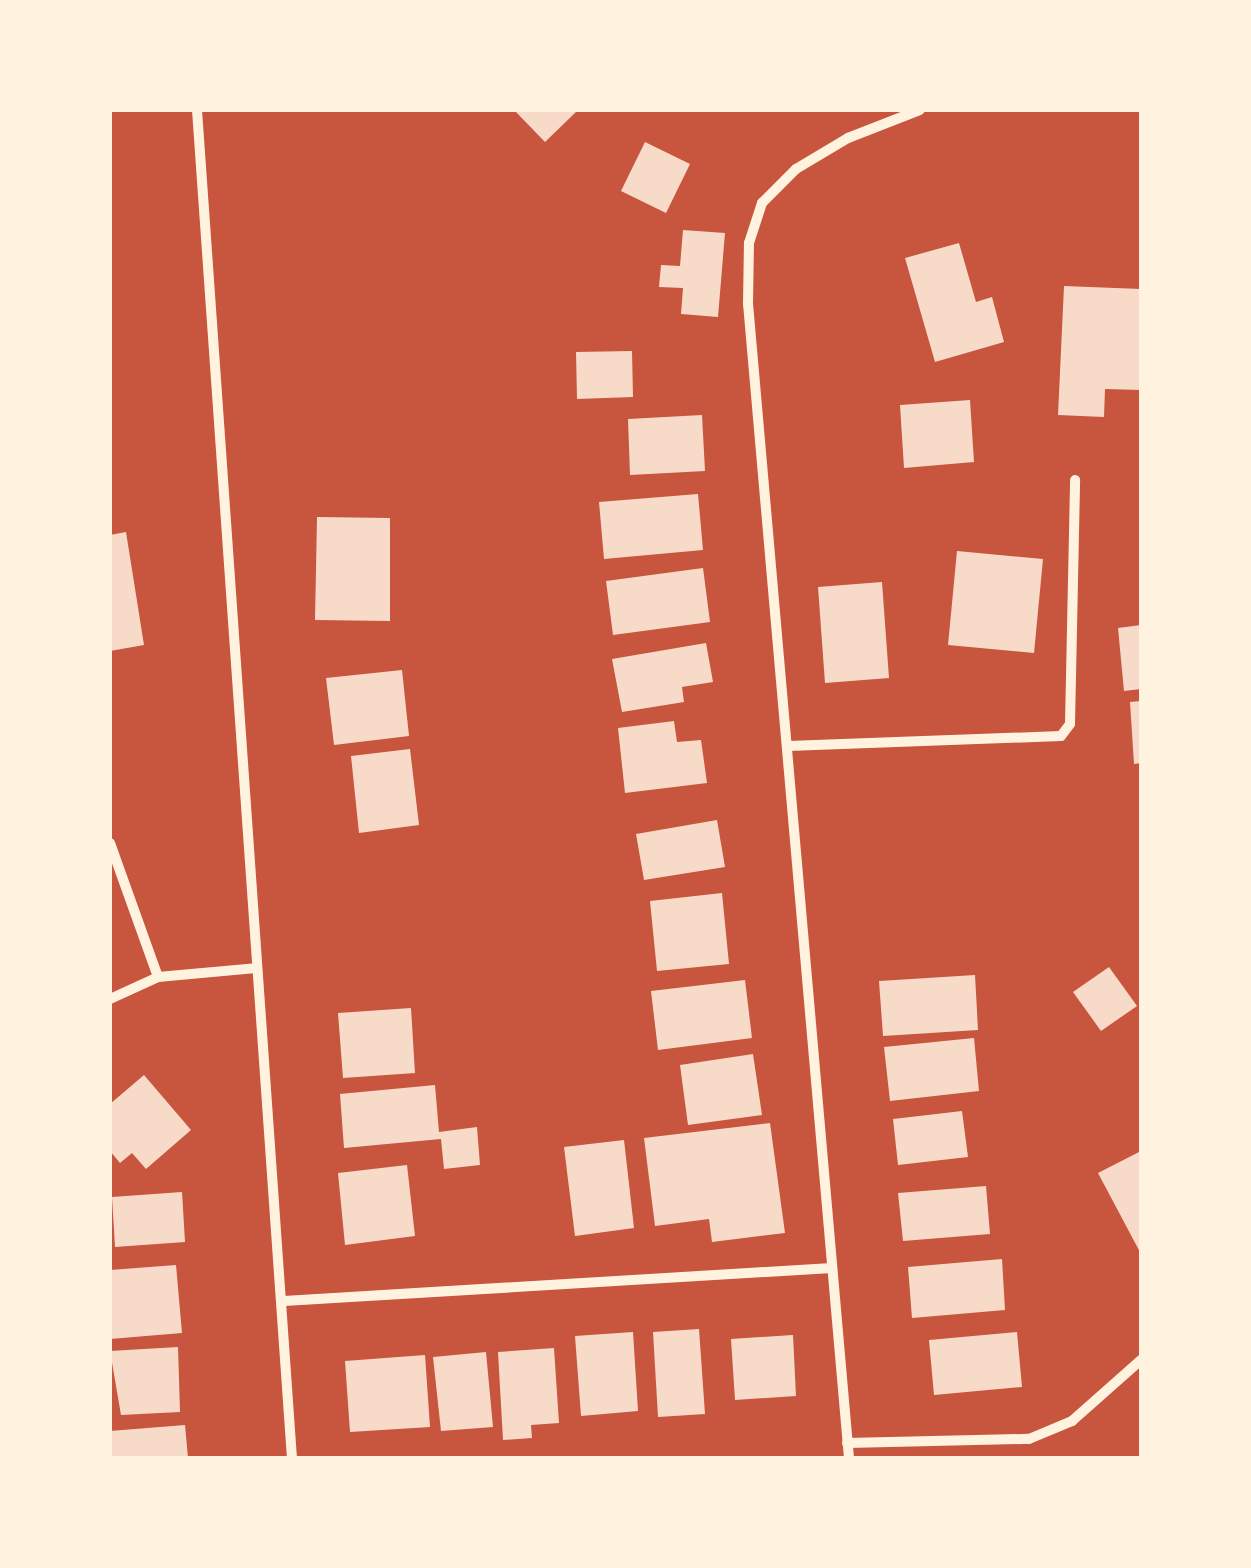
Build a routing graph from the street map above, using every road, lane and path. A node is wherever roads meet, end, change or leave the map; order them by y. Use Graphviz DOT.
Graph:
graph roads {
  1 [pos="197,110"];
  2 [pos="920,110"];
  3 [pos="1075,480"];
  4 [pos="788,746"];
  5 [pos="110,843"];
  6 [pos="256,968"];
  7 [pos="158,978"];
  8 [pos="110,999"];
  9 [pos="832,1268"];
  10 [pos="284,1302"];
  11 [pos="1141,1360"];
  12 [pos="847,1443"];
  13 [pos="292,1458"];
  14 [pos="848,1458"];
  1 -- 6 [label="street"];
  2 -- 4 [label="street"];
  3 -- 4 [label="street"];
  4 -- 9 [label="street"];
  5 -- 7 [label="street"];
  6 -- 7 [label="street"];
  6 -- 10 [label="street"];
  7 -- 8 [label="street"];
  9 -- 10 [label="street"];
  9 -- 12 [label="street"];
  10 -- 13 [label="street"];
  11 -- 12 [label="street"];
  12 -- 14 [label="street"];
}
